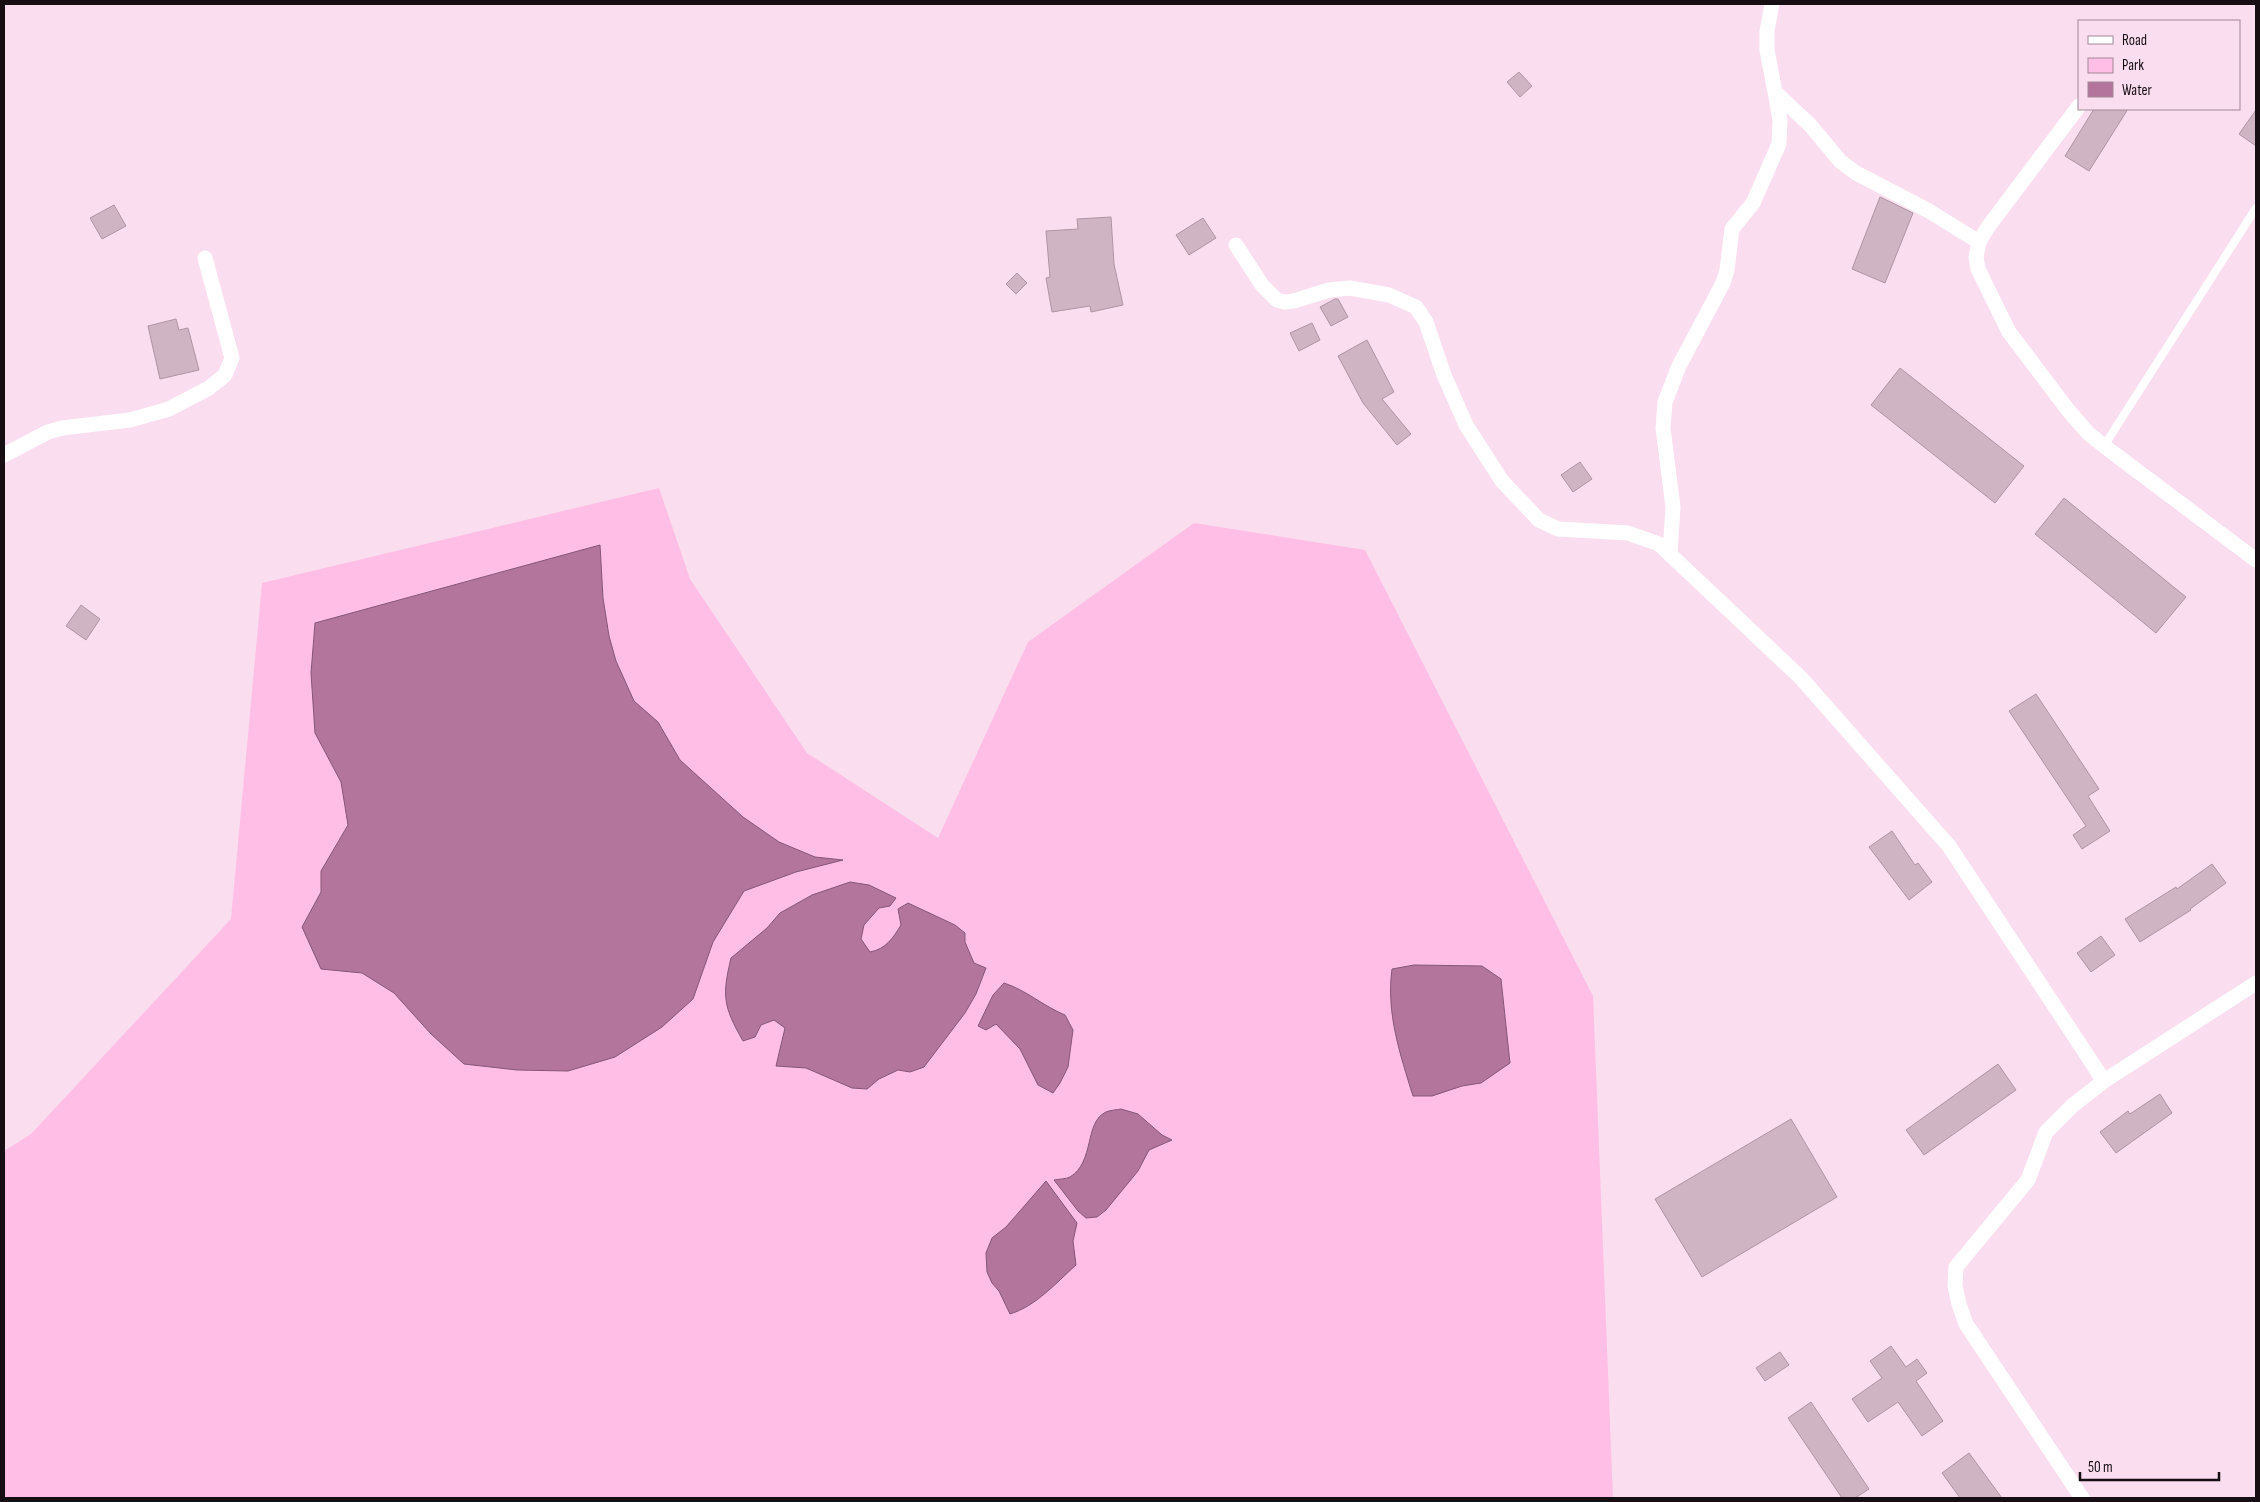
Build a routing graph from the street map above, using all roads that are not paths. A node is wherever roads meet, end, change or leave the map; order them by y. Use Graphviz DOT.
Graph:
graph roads {
  1 [pos="1772,4"];
  2 [pos="1775,92"];
  3 [pos="2078,107"];
  4 [pos="2256,208"];
  5 [pos="1979,242"];
  6 [pos="1236,245"];
  7 [pos="205,258"];
  8 [pos="2104,446"];
  9 [pos="4,454"];
  10 [pos="1670,553"];
  11 [pos="2256,560"];
  12 [pos="2256,983"];
  13 [pos="2104,1081"];
  14 [pos="2082,1498"];
  1 -- 2 [label="street"];
  2 -- 5 [label="street"];
  2 -- 10 [label="street"];
  3 -- 5 [label="street"];
  4 -- 8 [label="lane"];
  5 -- 8 [label="street"];
  6 -- 10 [label="street"];
  7 -- 9 [label="street"];
  8 -- 11 [label="street"];
  10 -- 13 [label="street"];
  12 -- 13 [label="street"];
  13 -- 14 [label="street"];
}
